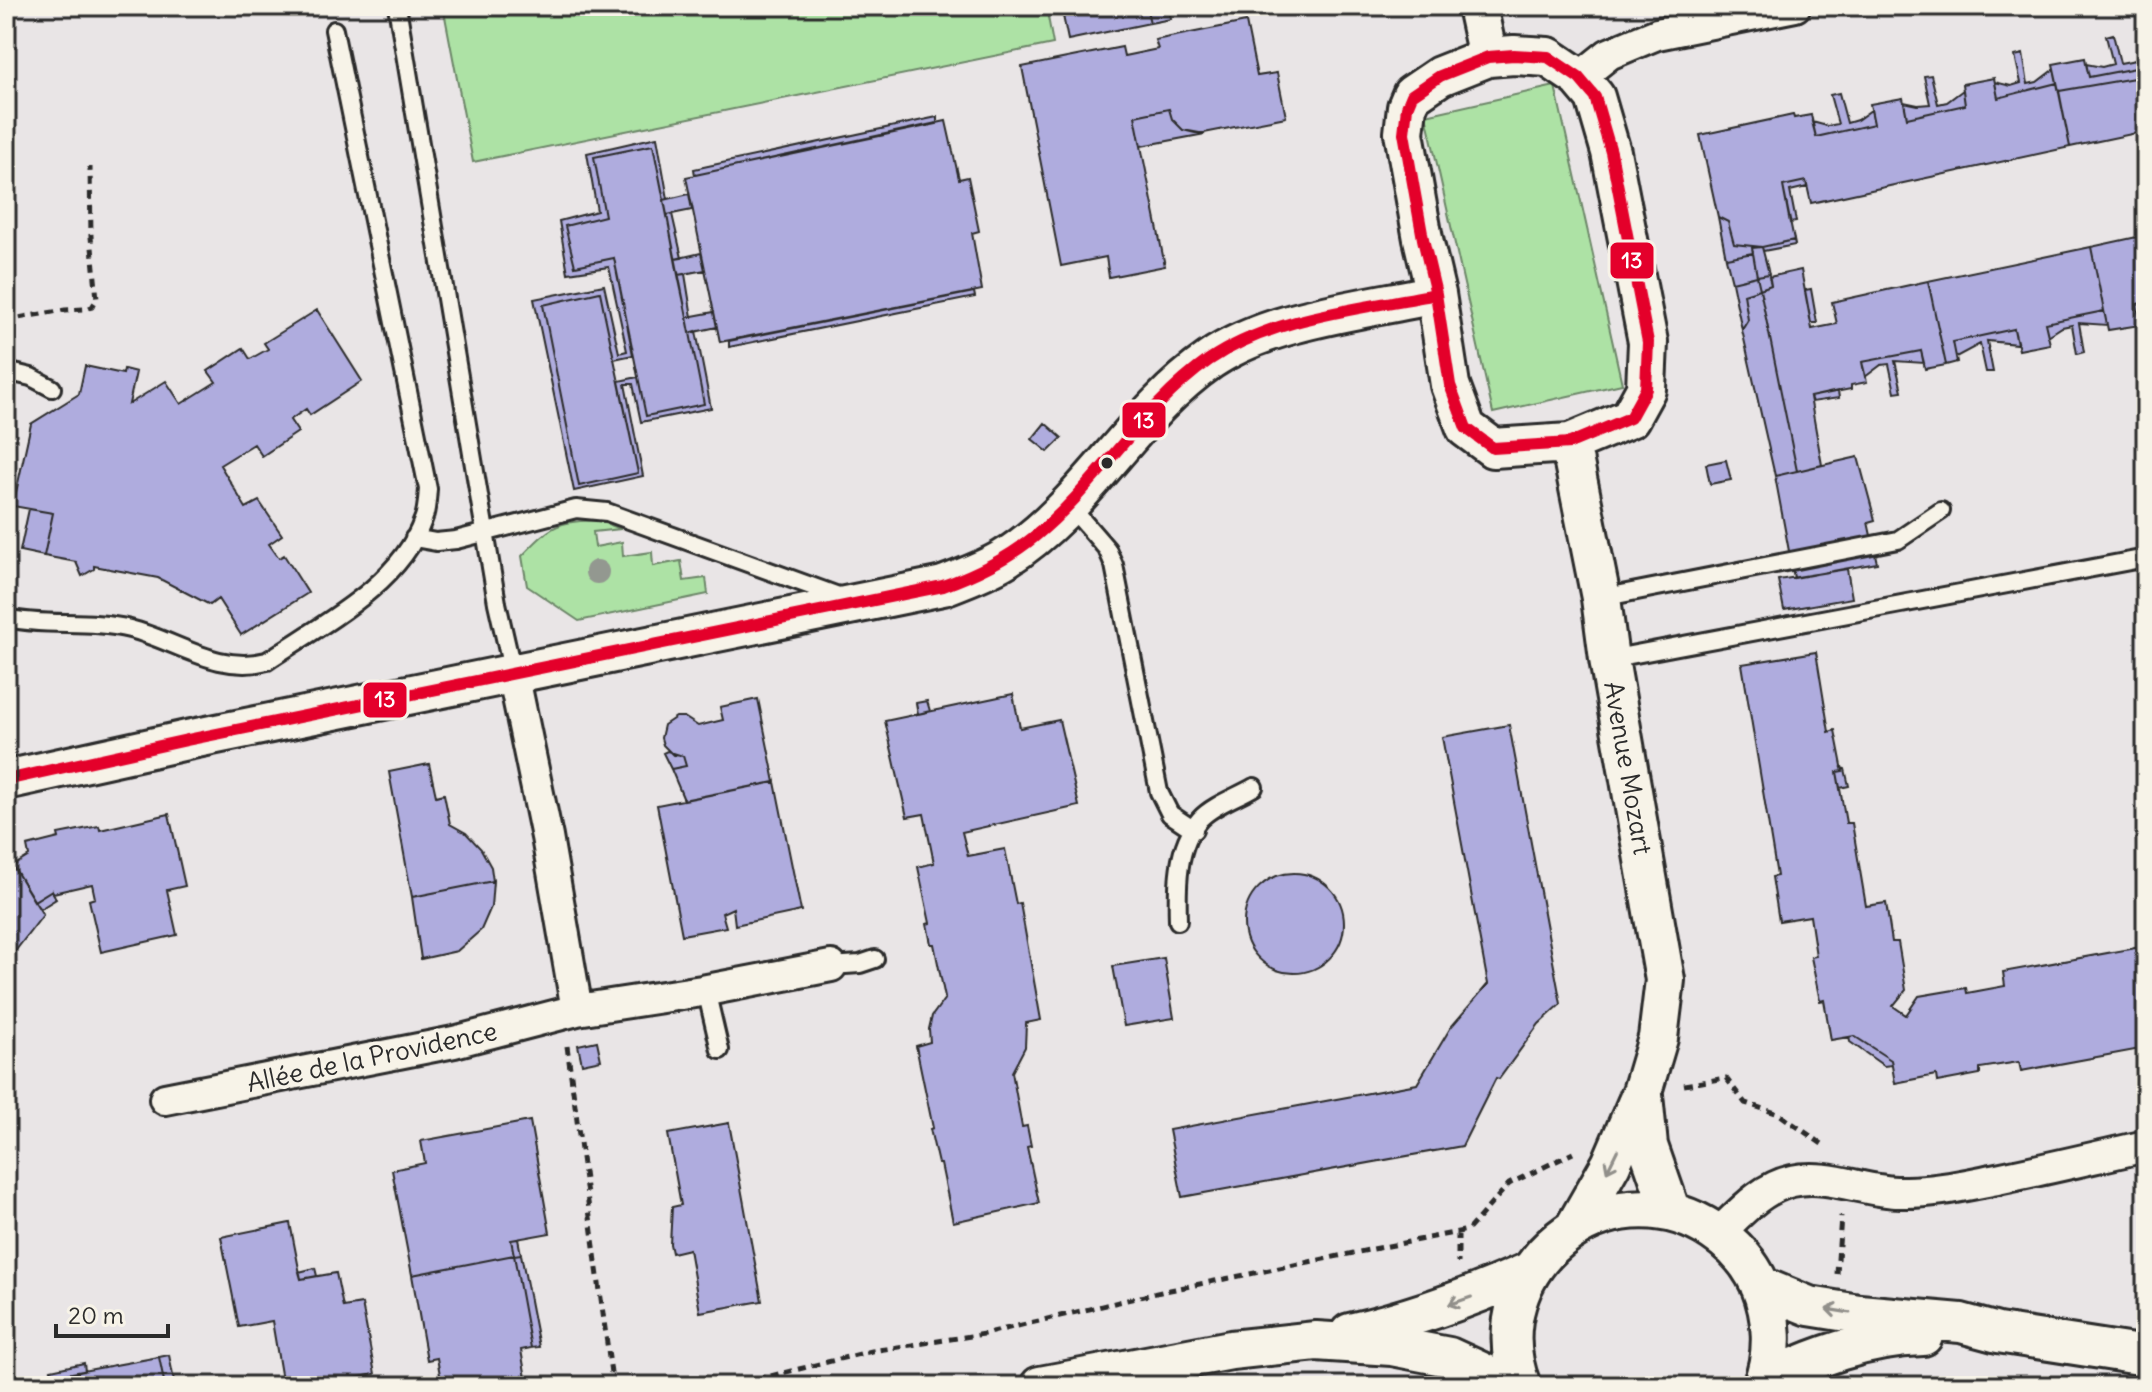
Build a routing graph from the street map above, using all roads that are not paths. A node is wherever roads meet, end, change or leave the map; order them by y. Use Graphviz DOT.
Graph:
graph roads {
  1 [pos="397,6"];
  2 [pos="1477,6"];
  3 [pos="1795,6"];
  4 [pos="334,30"];
  5 [pos="1488,57"];
  6 [pos="1579,78"];
  7 [pos="1436,294"];
  8 [pos="6,371"];
  9 [pos="52,388"];
  10 [pos="1570,443"];
  11 [pos="1068,503"];
  12 [pos="1941,511"];
  13 [pos="485,533"];
  14 [pos="414,538"];
  15 [pos="2146,558"];
  16 [pos="1601,598"];
  17 [pos="861,604"];
  18 [pos="6,618"];
  19 [pos="1609,659"];
  20 [pos="513,673"];
  21 [pos="6,780"];
  22 [pos="1254,787"];
  23 [pos="1194,830"];
  24 [pos="1178,921"];
  25 [pos="875,959"];
  26 [pos="831,966"];
  27 [pos="706,990"];
  28 [pos="570,1012"];
  29 [pos="720,1050"];
  30 [pos="1642,1092"];
  31 [pos="165,1099"];
  32 [pos="2146,1146"];
  33 [pos="1671,1212"];
  34 [pos="1575,1227"];
  35 [pos="1718,1234"];
  36 [pos="1531,1271"];
  37 [pos="1760,1286"];
  38 [pos="1998,1333"];
  39 [pos="1316,1341"];
  40 [pos="2146,1356"];
  41 [pos="1763,1384"];
  42 [pos="1040,1386"];
  43 [pos="1512,1386"];
  44 [pos="1521,1386"];
  1 -- 13 [label="lane"];
  2 -- 5 [label="street"];
  3 -- 6 [label="street"];
  4 -- 14 [label="lane"];
  5 -- 6 [label="street"];
  5 -- 7 [label="street"];
  6 -- 10 [label="street"];
  7 -- 10 [label="street"];
  7 -- 11 [label="street"];
  8 -- 9 [label="lane"];
  10 -- 16 [label="street, Avenue Mozart"];
  11 -- 17 [label="street"];
  11 -- 23 [label="lane"];
  12 -- 16 [label="lane"];
  13 -- 14 [label="lane"];
  13 -- 17 [label="lane"];
  13 -- 20 [label="lane"];
  14 -- 18 [label="lane"];
  15 -- 19 [label="lane"];
  16 -- 19 [label="street, Avenue Mozart"];
  17 -- 20 [label="street"];
  19 -- 30 [label="street, Avenue Mozart"];
  20 -- 21 [label="street"];
  20 -- 28 [label="street"];
  22 -- 23 [label="lane"];
  23 -- 24 [label="lane"];
  25 -- 26 [label="lane"];
  26 -- 27 [label="street, Allée de la Providence"];
  27 -- 28 [label="street, Allée de la Providence"];
  27 -- 29 [label="lane"];
  28 -- 31 [label="street, Allée de la Providence"];
  30 -- 33 [label="street, Avenue Mozart"];
  30 -- 34 [label="street, Avenue Mozart, one-way"];
  32 -- 35 [label="street"];
  33 -- 34 [label="street"];
  33 -- 35 [label="street"];
  34 -- 36 [label="street"];
  35 -- 37 [label="street"];
  36 -- 39 [label="street, one-way"];
  36 -- 44 [label="street"];
  38 -- 37 [label="street, one-way"];
  37 -- 41 [label="street"];
  38 -- 40 [label="street"];
  38 -- 41 [label="street"];
  39 -- 42 [label="street"];
  39 -- 43 [label="street"];
}
